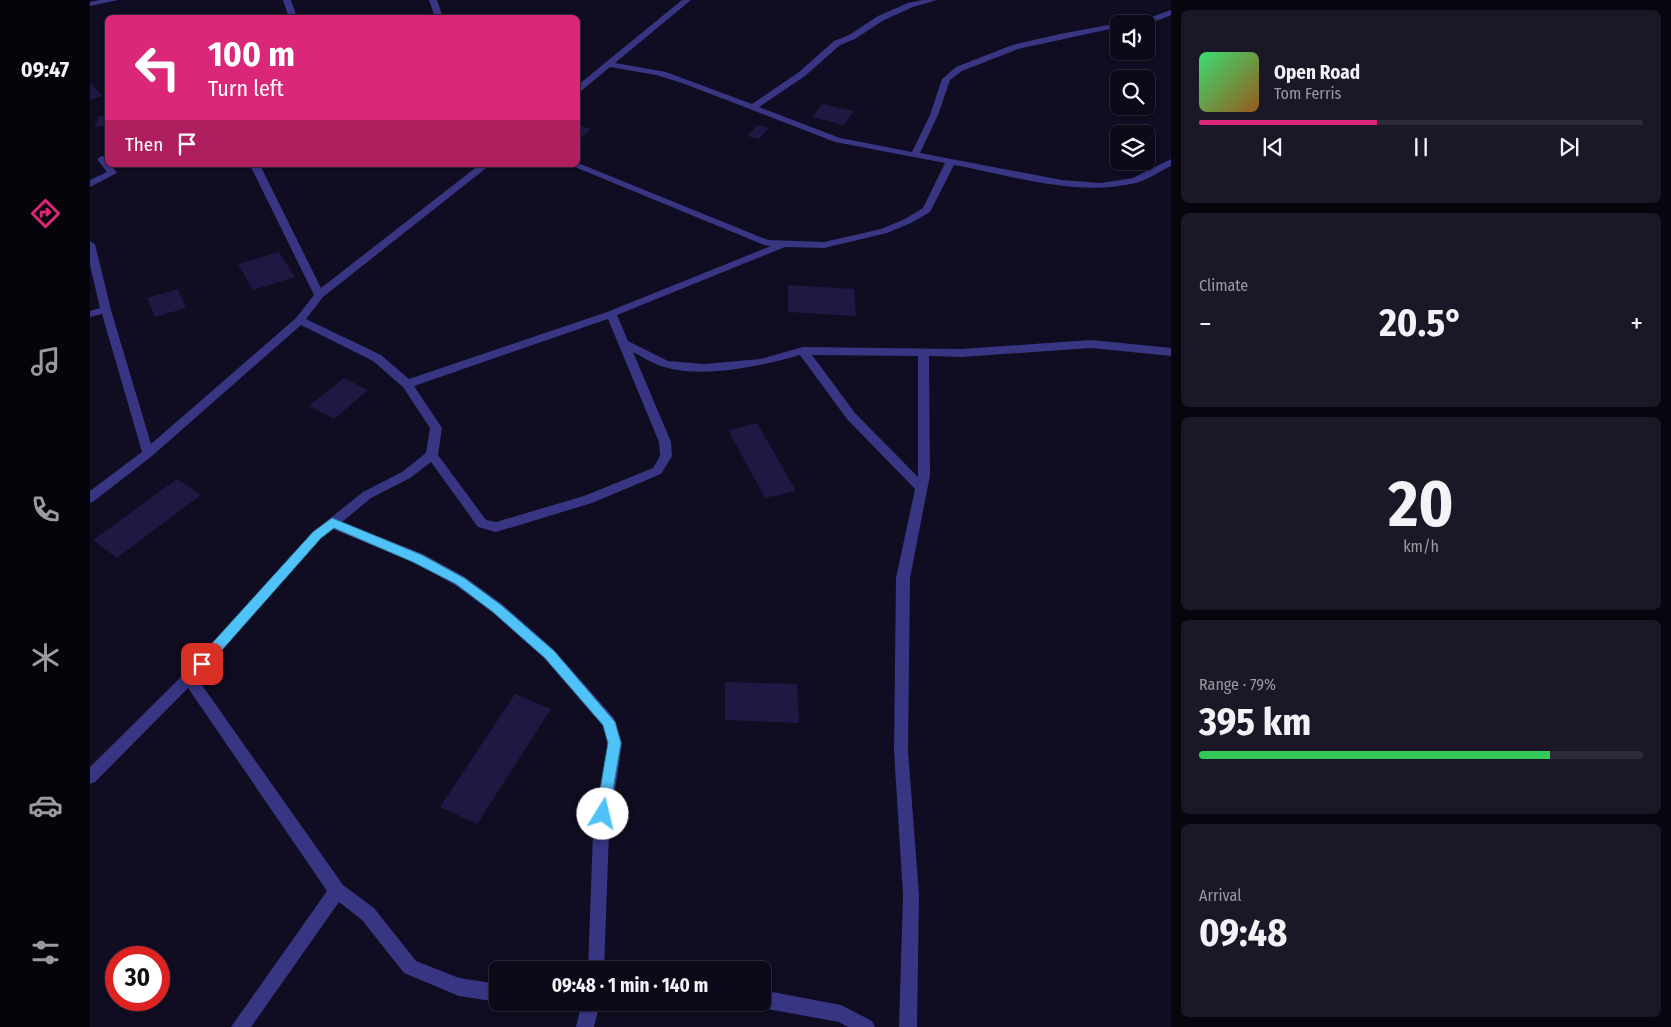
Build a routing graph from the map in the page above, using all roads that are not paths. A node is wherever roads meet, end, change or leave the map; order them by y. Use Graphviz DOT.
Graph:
graph roads {
  1 [pos="114,0"];
  2 [pos="287,0"];
  3 [pos="433,0"];
  4 [pos="686,0"];
  5 [pos="933,0"];
  6 [pos="90,4"];
  7 [pos="1171,12"];
  8 [pos="292,15"];
  9 [pos="438,15"];
  10 [pos="1155,19"];
  11 [pos="1110,27"];
  12 [pos="607,64"];
  13 [pos="580,87"];
  14 [pos="754,107"];
  15 [pos="915,155"];
  16 [pos="105,158"];
  17 [pos="90,160"];
  18 [pos="950,162"];
  19 [pos="1171,162"];
  20 [pos="109,167"];
  21 [pos="256,167"];
  22 [pos="481,167"];
  23 [pos="580,167"];
  24 [pos="90,184"];
  25 [pos="90,244"];
  26 [pos="785,244"];
  27 [pos="319,295"];
  28 [pos="106,310"];
  29 [pos="90,314"];
  30 [pos="611,314"];
  31 [pos="300,320"];
  32 [pos="623,343"];
  33 [pos="803,351"];
  34 [pos="1171,352"];
  35 [pos="923,353"];
  36 [pos="407,384"];
  37 [pos="148,453"];
  38 [pos="432,455"];
  39 [pos="922,489"];
  40 [pos="90,498"];
  41 [pos="332,523"];
  42 [pos="189,678"];
  43 [pos="90,777"];
  44 [pos="337,892"];
  45 [pos="596,961"];
  46 [pos="489,992"];
  47 [pos="771,1001"];
  48 [pos="589,1011"];
  49 [pos="240,1027"];
  50 [pos="585,1027"];
  51 [pos="866,1027"];
  52 [pos="908,1027"];
  1 -- 6 [label="street"];
  2 -- 8 [label="street"];
  3 -- 9 [label="street"];
  4 -- 12 [label="street"];
  5 -- 14 [label="street"];
  7 -- 10 [label="street"];
  11 -- 15 [label="street"];
  12 -- 13 [label="street"];
  12 -- 14 [label="street"];
  14 -- 15 [label="street"];
  15 -- 18 [label="street"];
  16 -- 17 [label="street"];
  18 -- 19 [label="street"];
  18 -- 26 [label="street"];
  20 -- 24 [label="street"];
  21 -- 27 [label="street"];
  22 -- 27 [label="street"];
  23 -- 26 [label="street"];
  25 -- 28 [label="street"];
  26 -- 30 [label="street"];
  27 -- 31 [label="street"];
  28 -- 29 [label="street"];
  28 -- 37 [label="street"];
  30 -- 32 [label="street"];
  30 -- 36 [label="street"];
  31 -- 36 [label="street"];
  31 -- 37 [label="street"];
  32 -- 33 [label="street"];
  32 -- 38 [label="street"];
  33 -- 35 [label="street"];
  33 -- 39 [label="street"];
  34 -- 35 [label="street"];
  35 -- 39 [label="street"];
  36 -- 38 [label="street"];
  37 -- 40 [label="street"];
  38 -- 41 [label="street"];
  39 -- 52 [label="street"];
  41 -- 42 [label="street"];
  41 -- 45 [label="street"];
  42 -- 43 [label="street"];
  42 -- 44 [label="street"];
  44 -- 46 [label="street"];
  44 -- 49 [label="street"];
  47 -- 51 [label="street"];
  48 -- 50 [label="street"];
}
